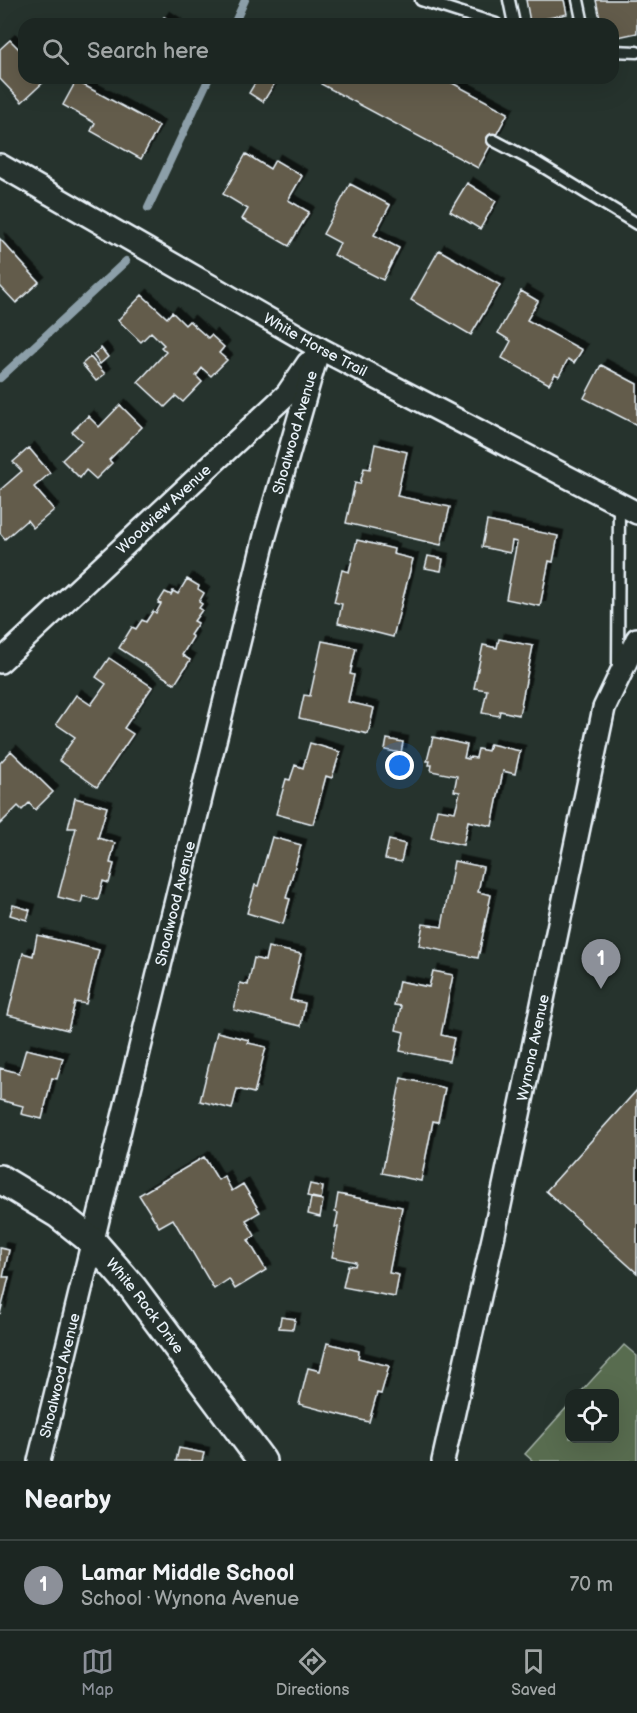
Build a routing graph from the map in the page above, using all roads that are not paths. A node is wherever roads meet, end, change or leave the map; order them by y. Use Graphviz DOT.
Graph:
graph roads {
  1 [pos="509,0"];
  2 [pos="578,0"];
  3 [pos="427,1"];
  4 [pos="478,18"];
  5 [pos="513,18"];
  6 [pos="582,18"];
  7 [pos="619,51"];
  8 [pos="637,52"];
  9 [pos="493,140"];
  10 [pos="0,165"];
  11 [pos="637,224"];
  12 [pos="318,348"];
  13 [pos="628,508"];
  14 [pos="637,639"];
  15 [pos="0,662"];
  16 [pos="618,680"];
  17 [pos="0,1179"];
  18 [pos="93,1242"];
  19 [pos="39,1461"];
  20 [pos="262,1461"];
  21 [pos="443,1461"];
  1 -- 5 [label="lane"];
  2 -- 6 [label="lane"];
  3 -- 4 [label="lane"];
  7 -- 8 [label="lane"];
  9 -- 11 [label="lane"];
  10 -- 12 [label="street, White Horse Trail"];
  12 -- 13 [label="street, White Horse Trail"];
  12 -- 15 [label="street, Woodview Avenue"];
  12 -- 18 [label="street, Shoalwood Avenue"];
  13 -- 16 [label="lane"];
  14 -- 16 [label="street, Wynona Avenue"];
  16 -- 21 [label="street, Wynona Avenue"];
  17 -- 18 [label="street, White Rock Drive"];
  18 -- 19 [label="street, Shoalwood Avenue"];
  18 -- 20 [label="street, White Rock Drive"];
}
